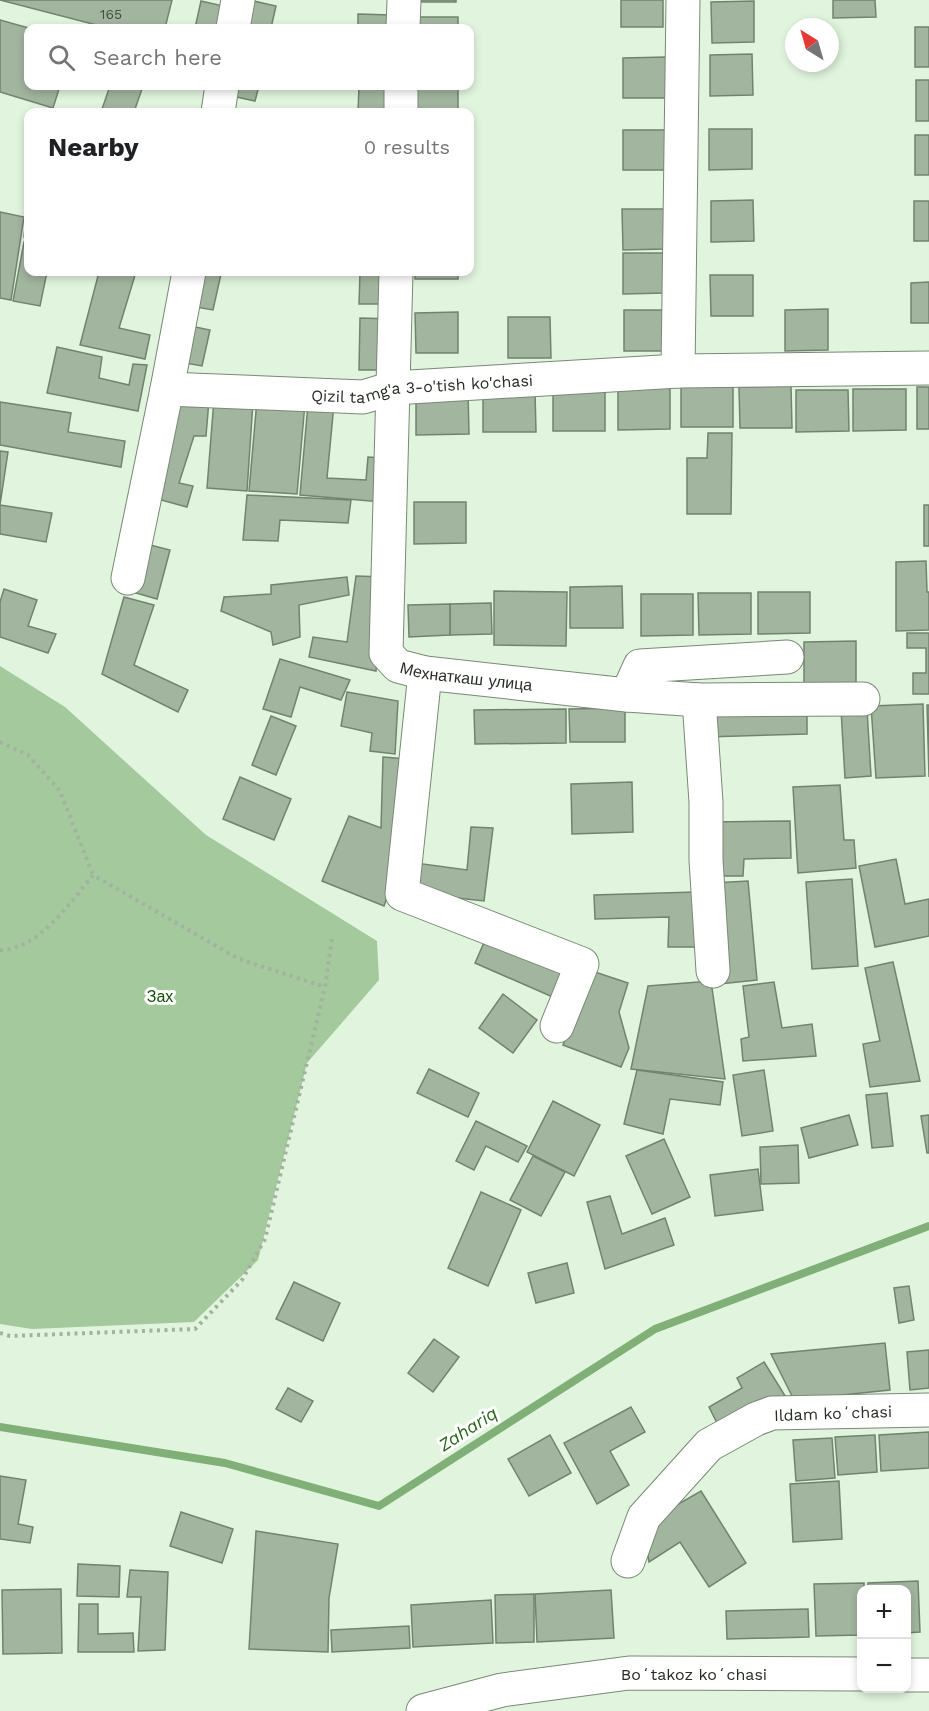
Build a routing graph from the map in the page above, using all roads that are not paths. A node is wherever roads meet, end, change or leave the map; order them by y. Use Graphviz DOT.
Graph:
graph roads {
  1 [pos="238,0"];
  2 [pos="404,0"];
  3 [pos="683,0"];
  4 [pos="234,24"];
  5 [pos="403,24"];
  6 [pos="221,90"];
  7 [pos="401,90"];
  8 [pos="219,108"];
  9 [pos="401,108"];
  10 [pos="188,276"];
  11 [pos="396,276"];
  12 [pos="929,368"];
  13 [pos="678,371"];
  14 [pos="167,388"];
  15 [pos="393,388"];
  16 [pos="128,578"];
  17 [pos="787,657"];
  18 [pos="425,673"];
  19 [pos="627,695"];
  20 [pos="863,699"];
  21 [pos="699,700"];
  22 [pos="713,971"];
  23 [pos="557,1026"];
  24 [pos="929,1410"];
  25 [pos="628,1561"];
  26 [pos="857,1674"];
  27 [pos="911,1675"];
  28 [pos="929,1675"];
  29 [pos="423,1711"];
  1 -- 4 [label="street"];
  2 -- 5 [label="street"];
  3 -- 13 [label="street"];
  6 -- 8 [label="street"];
  7 -- 9 [label="street"];
  10 -- 14 [label="street"];
  11 -- 15 [label="street, Мехнаткаш улица"];
  12 -- 13 [label="street, Qizil tamg'a 3-o'tish ko'chasi"];
  13 -- 15 [label="street, Qizil tamg'a 3-o'tish ko'chasi"];
  14 -- 15 [label="street, Qizil tamg'a 3-o'tish ko'chasi"];
  14 -- 16 [label="street"];
  15 -- 18 [label="street, Мехнаткаш улица"];
  17 -- 19 [label="street"];
  18 -- 19 [label="street, Мехнаткаш улица"];
  18 -- 23 [label="street"];
  19 -- 21 [label="street, Мехнаткаш улица"];
  20 -- 21 [label="street, Мехнаткаш улица"];
  21 -- 22 [label="street"];
  24 -- 25 [label="street, Ildam koʻchasi"];
  26 -- 29 [label="street, Boʻtakoz koʻchasi"];
  27 -- 28 [label="street"];
}
